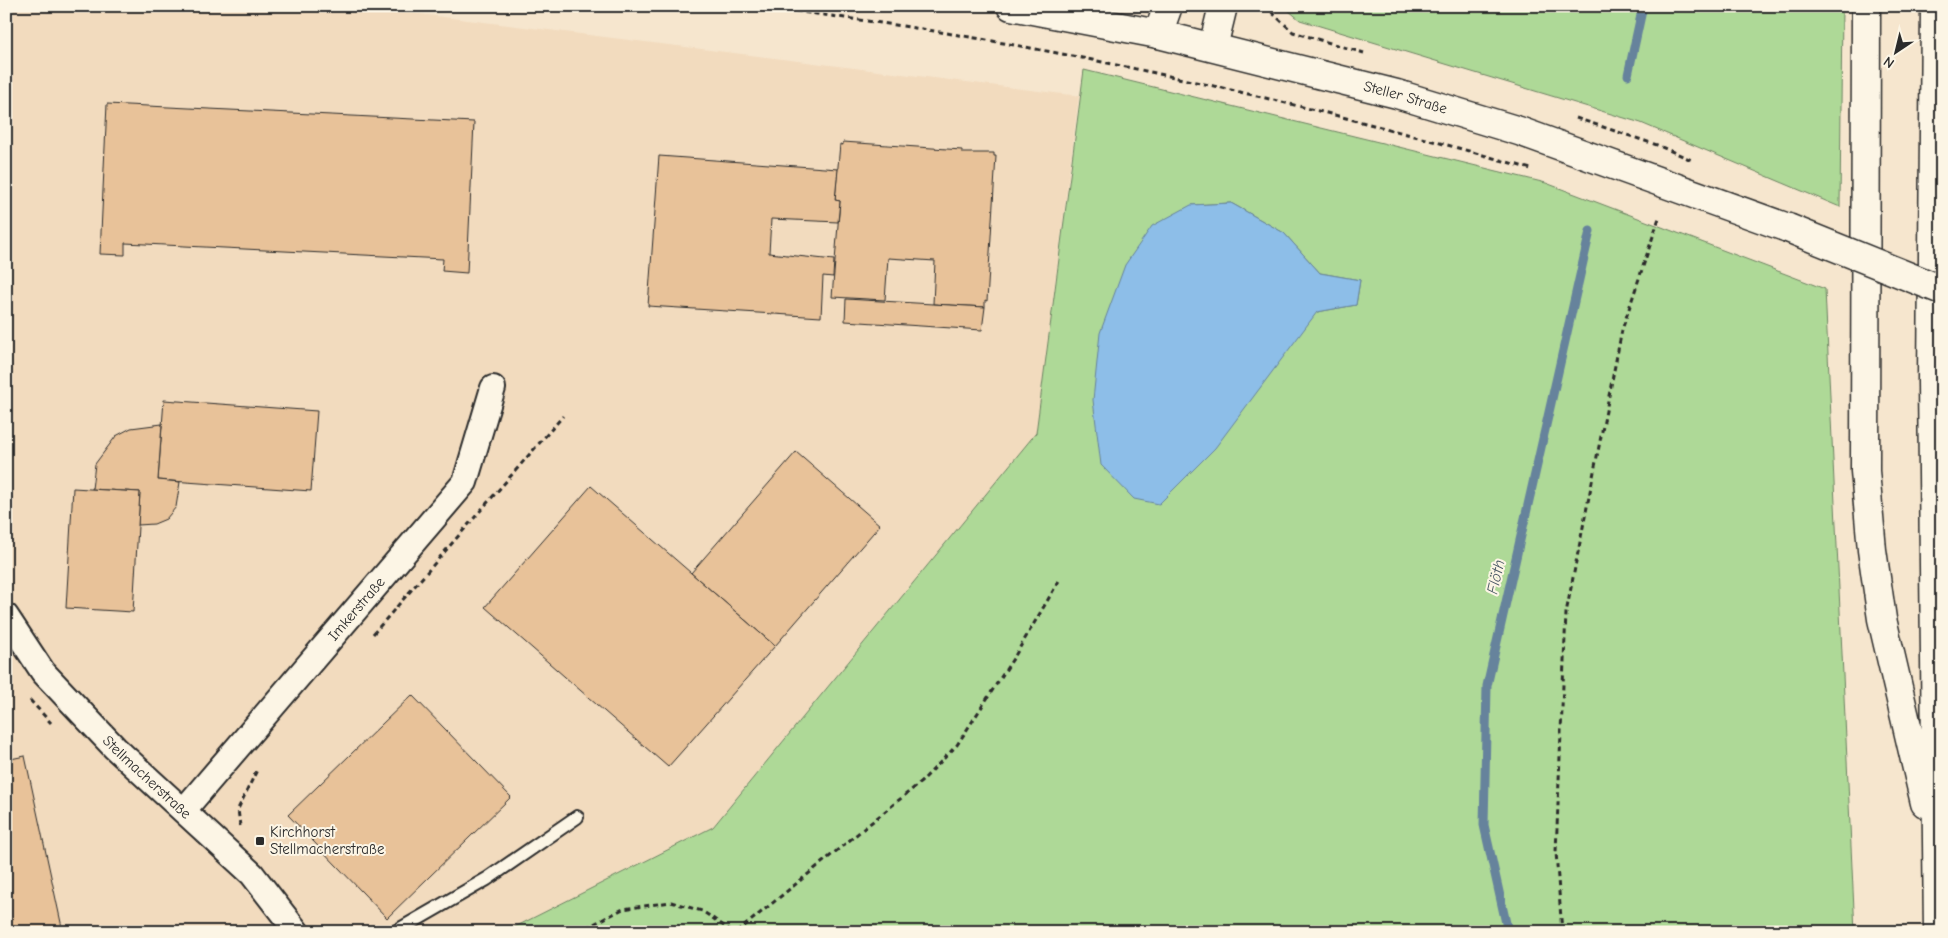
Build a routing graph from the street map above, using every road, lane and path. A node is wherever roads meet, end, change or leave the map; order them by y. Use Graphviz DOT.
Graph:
graph roads {
  1 [pos="760,6"];
  2 [pos="1011,6"];
  3 [pos="1168,6"];
  4 [pos="1223,6"];
  5 [pos="1866,6"];
  6 [pos="1935,6"];
  7 [pos="1158,34"];
  8 [pos="1213,47"];
  9 [pos="1541,171"];
  10 [pos="1650,211"];
  11 [pos="1660,215"];
  12 [pos="1668,218"];
  13 [pos="1942,290"];
  14 [pos="494,388"];
  15 [pos="563,416"];
  16 [pos="1060,579"];
  17 [pos="6,616"];
  18 [pos="366,642"];
  19 [pos="260,764"];
  20 [pos="184,810"];
  21 [pos="577,817"];
  22 [pos="240,830"];
  23 [pos="1937,851"];
  24 [pos="297,932"];
  25 [pos="394,932"];
  26 [pos="578,932"];
  27 [pos="732,932"];
  28 [pos="737,932"];
  29 [pos="1562,932"];
  30 [pos="1938,932"];
  1 -- 9 [label="path"];
  2 -- 7 [label="main road, Steller Straße"];
  3 -- 7 [label="main road"];
  4 -- 8 [label="main road"];
  5 -- 23 [label="main road"];
  6 -- 23 [label="main road"];
  7 -- 8 [label="main road, Steller Straße"];
  8 -- 13 [label="main road, Steller Straße, bridge"];
  10 -- 11 [label="path"];
  11 -- 12 [label="path"];
  11 -- 29 [label="path"];
  14 -- 20 [label="street, Imkerstraße"];
  15 -- 18 [label="path"];
  16 -- 28 [label="path"];
  17 -- 20 [label="street, Stellmacherstraße"];
  19 -- 22 [label="path"];
  20 -- 24 [label="street, Stellmacherstraße"];
  21 -- 25 [label="lane"];
  23 -- 30 [label="main road"];
  26 -- 27 [label="path"];
}
